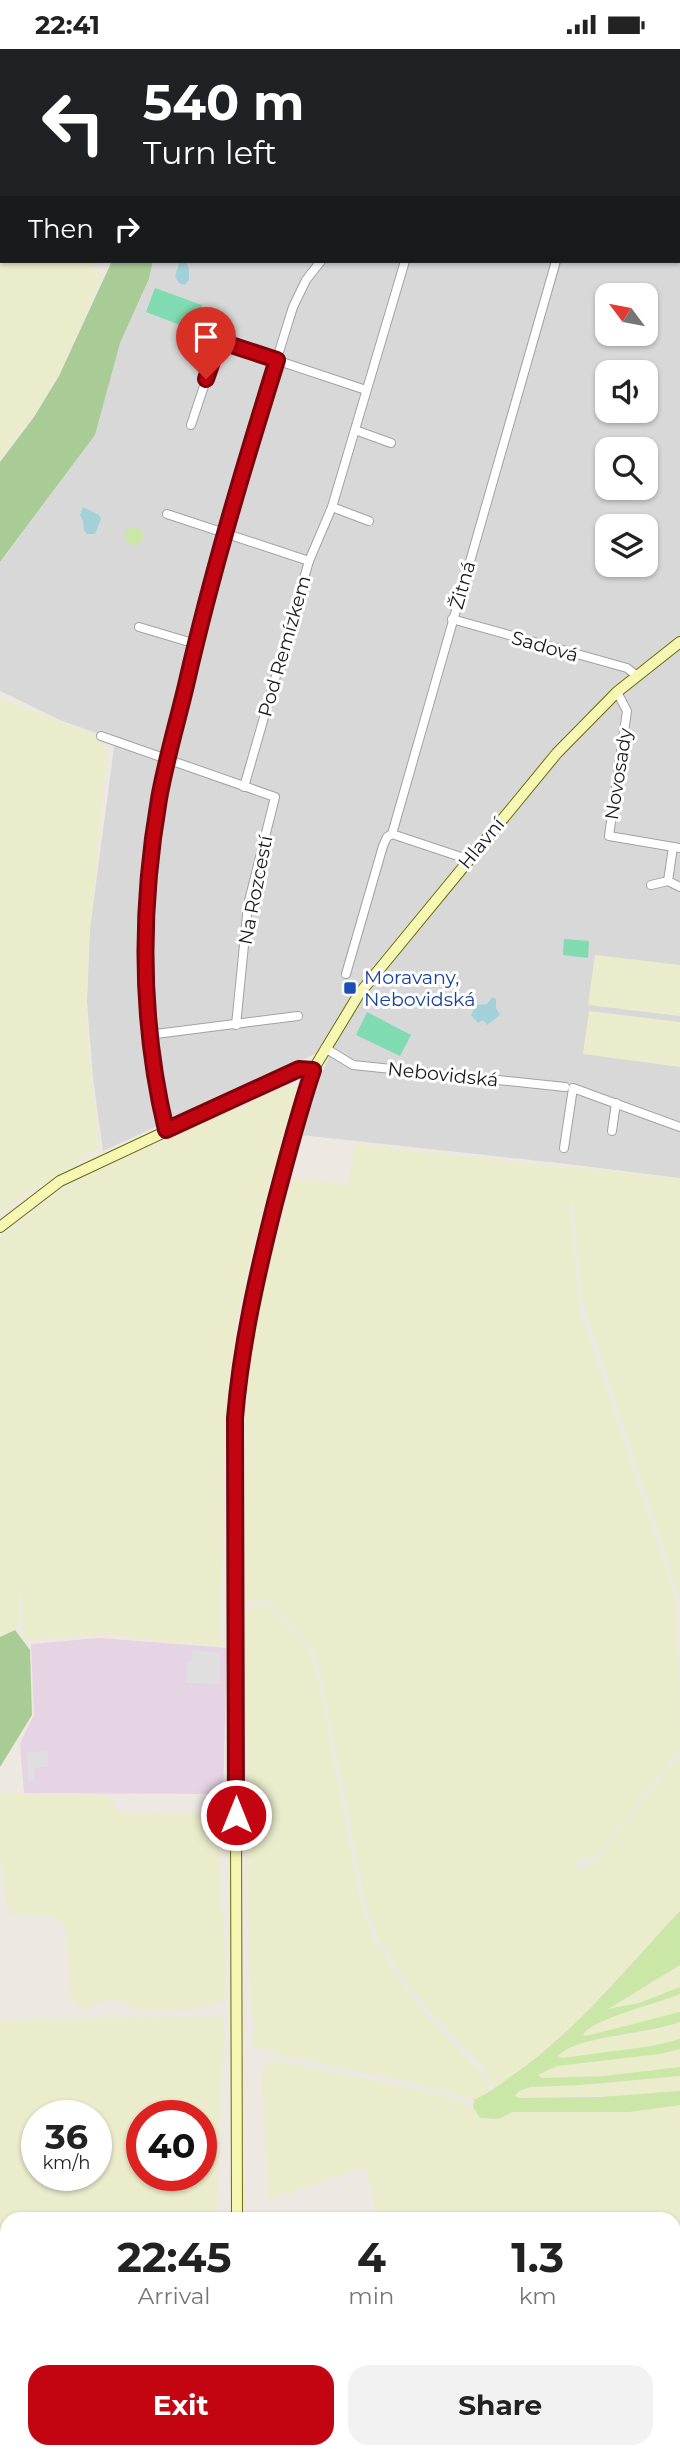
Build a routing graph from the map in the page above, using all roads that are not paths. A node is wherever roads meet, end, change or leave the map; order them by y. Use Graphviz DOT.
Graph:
graph roads {
  1 [pos="320,263"];
  2 [pos="404,263"];
  3 [pos="555,263"];
  4 [pos="223,331"];
  5 [pos="219,341"];
  6 [pos="277,360"];
  7 [pos="366,390"];
  8 [pos="191,425"];
  9 [pos="355,430"];
  10 [pos="391,443"];
  11 [pos="332,507"];
  12 [pos="167,514"];
  13 [pos="369,521"];
  14 [pos="225,532"];
  15 [pos="309,561"];
  16 [pos="452,619"];
  17 [pos="139,627"];
  18 [pos="680,642"];
  19 [pos="196,644"];
  20 [pos="637,676"];
  21 [pos="617,692"];
  22 [pos="101,736"];
  23 [pos="168,758"];
  24 [pos="244,787"];
  25 [pos="393,834"];
  26 [pos="676,847"];
  27 [pos="467,859"];
  28 [pos="668,881"];
  29 [pos="651,885"];
  30 [pos="680,887"];
  31 [pos="346,974"];
  32 [pos="298,1016"];
  33 [pos="236,1025"];
  34 [pos="148,1035"];
  35 [pos="325,1048"];
  36 [pos="313,1070"];
  37 [pos="565,1087"];
  38 [pos="616,1103"];
  39 [pos="680,1127"];
  40 [pos="166,1130"];
  41 [pos="612,1131"];
  42 [pos="564,1148"];
  43 [pos="0,1227"];
  44 [pos="237,2212"];
  1 -- 6 [label="street"];
  2 -- 7 [label="street, Pod Remízkem"];
  3 -- 16 [label="street, Žitná"];
  4 -- 5 [label="street"];
  5 -- 6 [label="street"];
  5 -- 8 [label="street"];
  6 -- 7 [label="street"];
  6 -- 14 [label="street"];
  7 -- 9 [label="street, Pod Remízkem"];
  9 -- 10 [label="street"];
  9 -- 11 [label="street, Pod Remízkem"];
  11 -- 13 [label="street"];
  11 -- 15 [label="street, Pod Remízkem"];
  12 -- 14 [label="street"];
  14 -- 15 [label="street"];
  14 -- 19 [label="street"];
  15 -- 24 [label="street, Pod Remízkem"];
  16 -- 20 [label="street, Sadová"];
  16 -- 25 [label="street, Žitná"];
  17 -- 19 [label="street"];
  18 -- 20 [label="street, Hlavní"];
  19 -- 23 [label="street"];
  20 -- 21 [label="street, Hlavní"];
  21 -- 26 [label="street, Novosady"];
  21 -- 27 [label="street, Hlavní"];
  22 -- 23 [label="street"];
  23 -- 24 [label="street"];
  23 -- 34 [label="street"];
  24 -- 33 [label="street, Na Rozcestí"];
  25 -- 27 [label="street"];
  25 -- 31 [label="street, Žitná"];
  26 -- 28 [label="street, Novosady"];
  27 -- 35 [label="street, Hlavní"];
  28 -- 29 [label="street"];
  28 -- 30 [label="street"];
  32 -- 33 [label="street"];
  33 -- 34 [label="street"];
  34 -- 40 [label="street"];
  35 -- 36 [label="street, Hlavní"];
  35 -- 37 [label="street, Nebovidská"];
  36 -- 40 [label="street"];
  36 -- 44 [label="street, Hlavní"];
  38 -- 39 [label="street"];
  38 -- 41 [label="street"];
  38 -- 42 [label="street"];
  40 -- 43 [label="street"];
}
